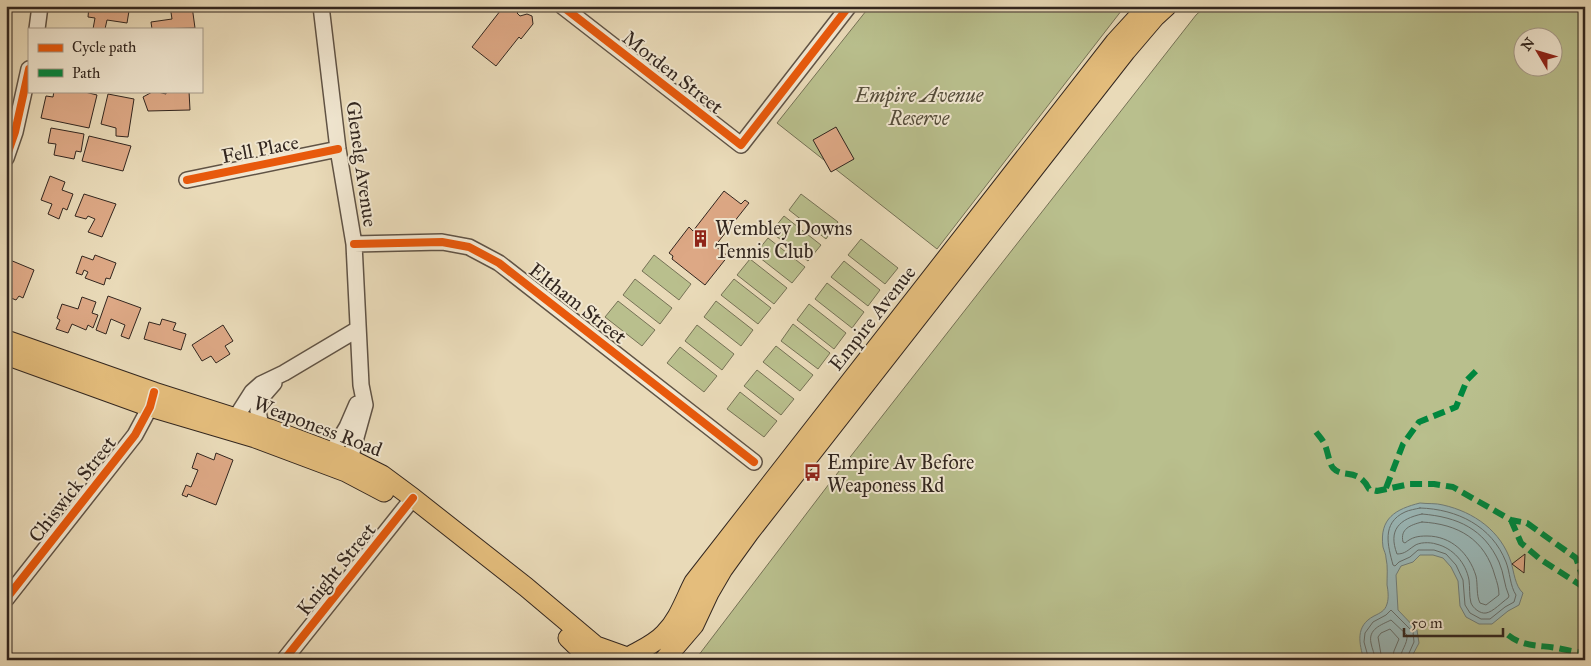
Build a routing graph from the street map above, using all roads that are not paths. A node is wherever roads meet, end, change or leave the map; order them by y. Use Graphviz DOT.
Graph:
graph roads {
  1 [pos="40,6"];
  2 [pos="321,6"];
  3 [pos="562,6"];
  4 [pos="849,6"];
  5 [pos="1148,6"];
  6 [pos="1167,6"];
  7 [pos="37,28"];
  8 [pos="28,74"];
  9 [pos="338,150"];
  10 [pos="6,158"];
  11 [pos="187,180"];
  12 [pos="354,244"];
  13 [pos="358,329"];
  14 [pos="6,340"];
  15 [pos="6,355"];
  16 [pos="284,372"];
  17 [pos="361,386"];
  18 [pos="152,400"];
  19 [pos="234,425"];
  20 [pos="256,432"];
  21 [pos="331,459"];
  22 [pos="754,462"];
  23 [pos="348,466"];
  24 [pos="410,502"];
  25 [pos="6,599"];
  26 [pos="629,658"];
  27 [pos="284,660"];
  28 [pos="590,660"];
  29 [pos="664,660"];
  1 -- 7 [label="street"];
  2 -- 9 [label="street, Glenelg Avenue"];
  3 -- 4 [label="street, Morden Street"];
  5 -- 26 [label="main road, Empire Avenue"];
  6 -- 29 [label="main road, Empire Avenue"];
  8 -- 10 [label="street"];
  9 -- 11 [label="street, Fell Place"];
  9 -- 12 [label="street, Glenelg Avenue"];
  12 -- 13 [label="street, Glenelg Avenue"];
  12 -- 22 [label="street, Eltham Street"];
  13 -- 16 [label="street"];
  13 -- 17 [label="street, Glenelg Avenue"];
  14 -- 18 [label="main road, Weaponess Road"];
  15 -- 18 [label="main road, Weaponess Road"];
  16 -- 19 [label="street"];
  16 -- 20 [label="street"];
  17 -- 21 [label="street, Glenelg Avenue"];
  17 -- 23 [label="street, Glenelg Avenue"];
  18 -- 19 [label="main road, Weaponess Road"];
  18 -- 25 [label="street, Chiswick Street"];
  19 -- 20 [label="main road, Weaponess Road"];
  20 -- 21 [label="main road, Weaponess Road"];
  21 -- 23 [label="main road, Weaponess Road"];
  23 -- 24 [label="main road, Weaponess Road"];
  24 -- 26 [label="main road, Weaponess Road"];
  24 -- 27 [label="street, Knight Street"];
  24 -- 28 [label="main road, Weaponess Road"];
}
